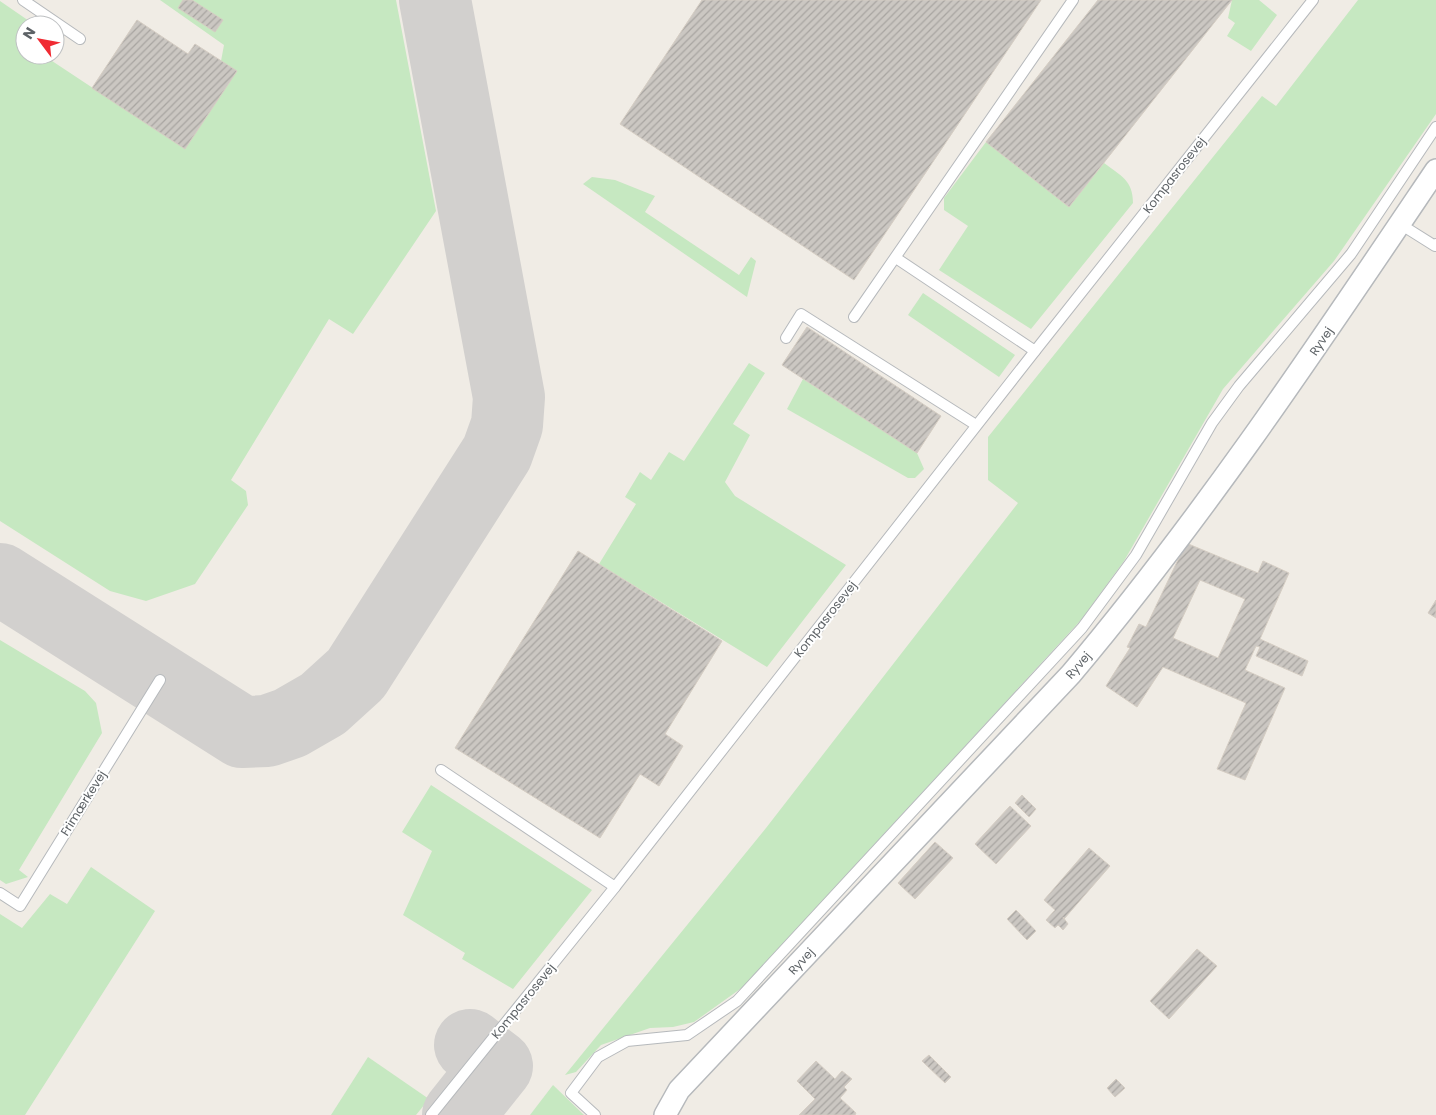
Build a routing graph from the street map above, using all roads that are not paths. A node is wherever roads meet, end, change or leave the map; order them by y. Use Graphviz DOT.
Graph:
graph roads {
  1 [pos="23,0"];
  2 [pos="1073,0"];
  3 [pos="1313,0"];
  4 [pos="80,39"];
  5 [pos="1436,127"];
  6 [pos="1436,170"];
  7 [pos="1400,224"];
  8 [pos="1436,244"];
  9 [pos="896,258"];
  10 [pos="854,317"];
  11 [pos="786,338"];
  12 [pos="1035,351"];
  13 [pos="976,425"];
  14 [pos="160,680"];
  15 [pos="441,770"];
  16 [pos="616,887"];
  17 [pos="0,893"];
  18 [pos="431,1115"];
  19 [pos="595,1115"];
  20 [pos="665,1115"];
  1 -- 4 [label="lane"];
  2 -- 9 [label="lane"];
  3 -- 12 [label="lane, Kompasrosevej"];
  5 -- 19 [label="lane"];
  6 -- 7 [label="street, Ryvej"];
  7 -- 8 [label="lane"];
  7 -- 20 [label="street, Ryvej"];
  9 -- 10 [label="lane"];
  9 -- 12 [label="lane"];
  11 -- 13 [label="lane"];
  12 -- 13 [label="lane, Kompasrosevej"];
  13 -- 16 [label="lane, Kompasrosevej"];
  14 -- 17 [label="lane, Frimærkevej"];
  15 -- 16 [label="lane"];
  16 -- 18 [label="lane, Kompasrosevej"];
}
